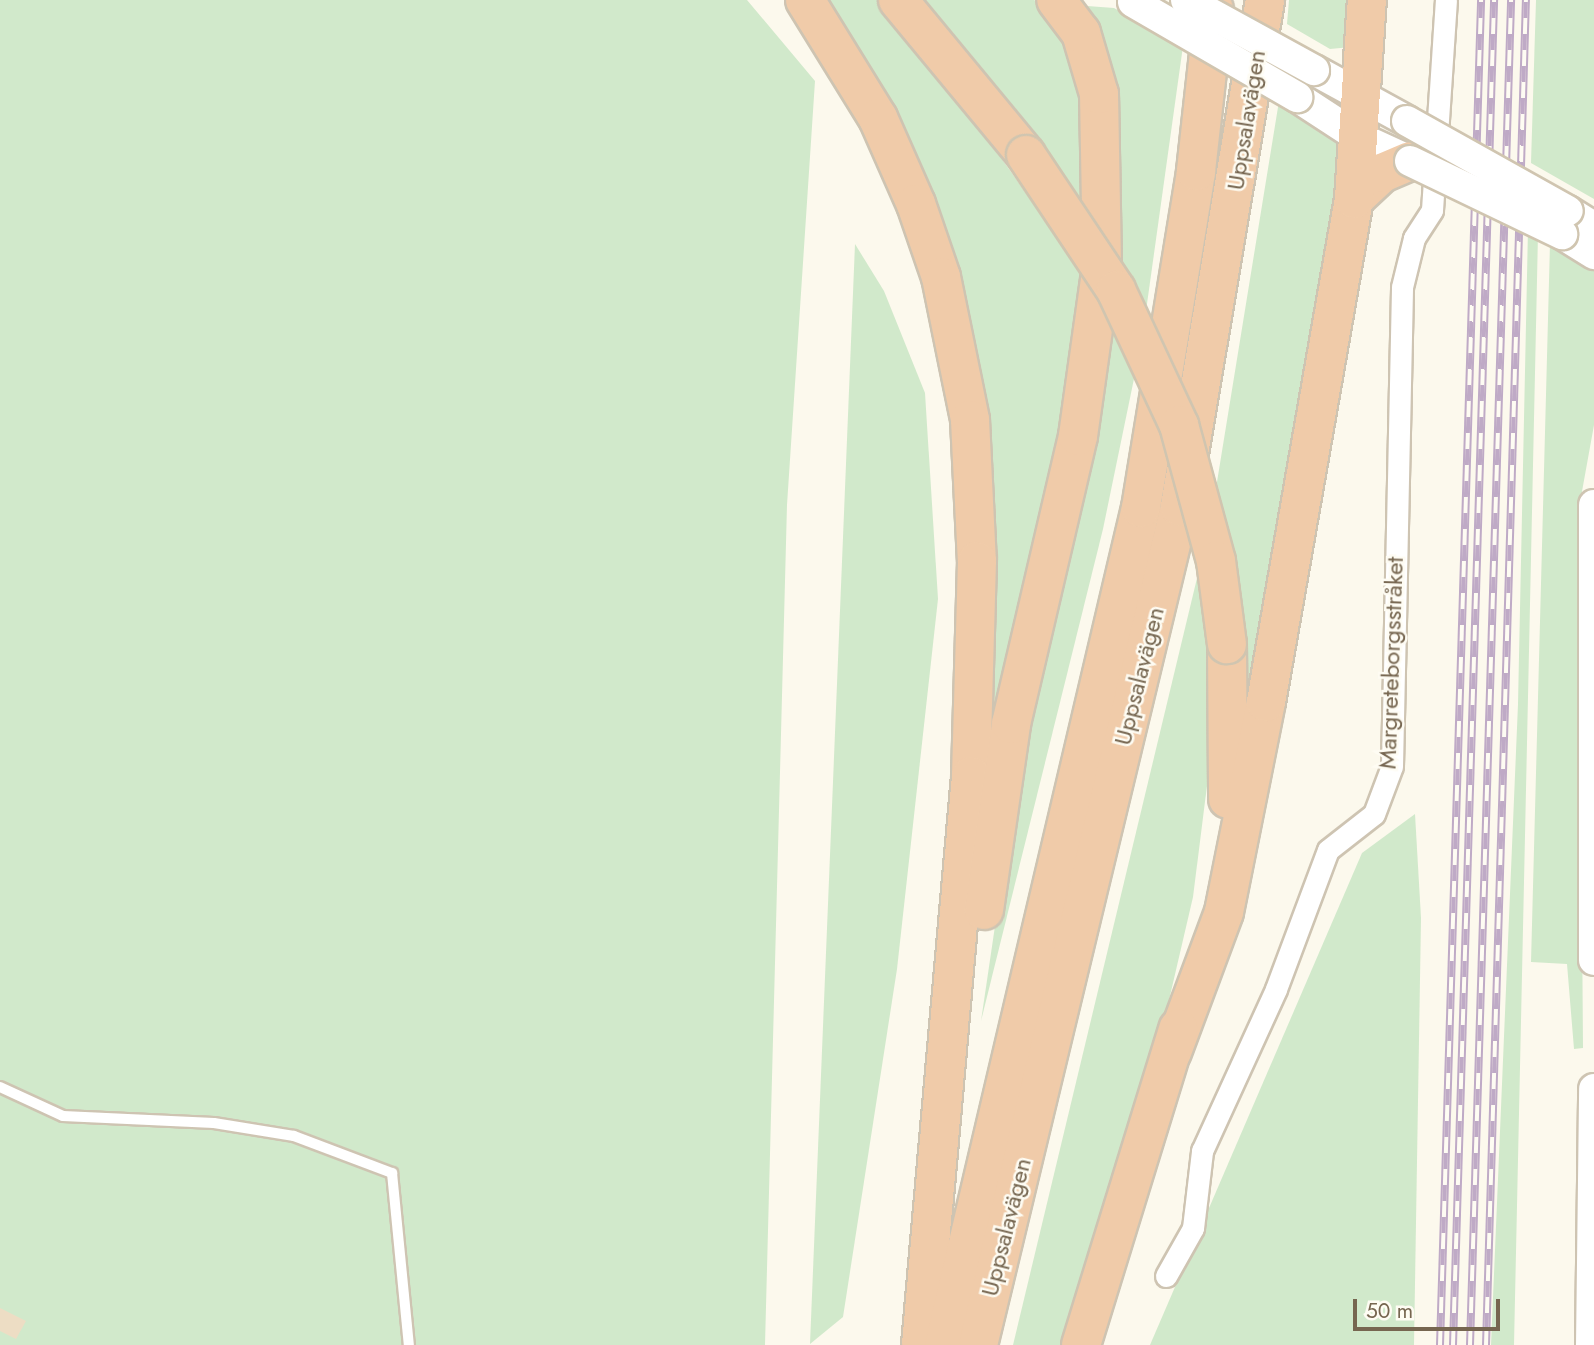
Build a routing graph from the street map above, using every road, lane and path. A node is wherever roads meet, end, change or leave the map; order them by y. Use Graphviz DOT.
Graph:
graph roads {
  1 [pos="805,0"];
  2 [pos="1056,0"];
  3 [pos="1186,0"];
  4 [pos="1215,0"];
  5 [pos="1265,0"];
  6 [pos="1367,0"];
  7 [pos="1446,0"];
  8 [pos="1131,1"];
  9 [pos="908,10"];
  10 [pos="1363,97"];
  11 [pos="1360,138"];
  12 [pos="1410,161"];
  13 [pos="1354,199"];
  14 [pos="1565,223"];
  15 [pos="1594,227"];
  16 [pos="1594,254"];
  17 [pos="1594,505"];
  18 [pos="1594,960"];
  19 [pos="1171,1052"];
  20 [pos="0,1087"];
  21 [pos="1594,1089"];
  22 [pos="1166,1276"];
  23 [pos="409,1345"];
  24 [pos="921,1345"];
  25 [pos="929,1345"];
  26 [pos="944,1345"];
  27 [pos="978,1345"];
  28 [pos="1081,1345"];
  29 [pos="1591,1345"];
  1 -- 24 [label="highway"];
  2 -- 25 [label="highway"];
  3 -- 10 [label="street, bridge"];
  4 -- 26 [label="highway, Uppsalavägen"];
  5 -- 27 [label="highway, Uppsalavägen"];
  6 -- 10 [label="highway"];
  7 -- 22 [label="street, Margreteborgsstråket"];
  8 -- 11 [label="street, bridge"];
  9 -- 19 [label="highway, bridge"];
  10 -- 11 [label="highway"];
  10 -- 14 [label="street, bridge"];
  11 -- 12 [label="street"];
  11 -- 13 [label="highway"];
  12 -- 13 [label="highway"];
  12 -- 14 [label="street, bridge"];
  13 -- 19 [label="highway"];
  14 -- 15 [label="street"];
  14 -- 16 [label="street"];
  17 -- 18 [label="street"];
  19 -- 28 [label="highway"];
  20 -- 23 [label="lane"];
  21 -- 29 [label="street"];
}
